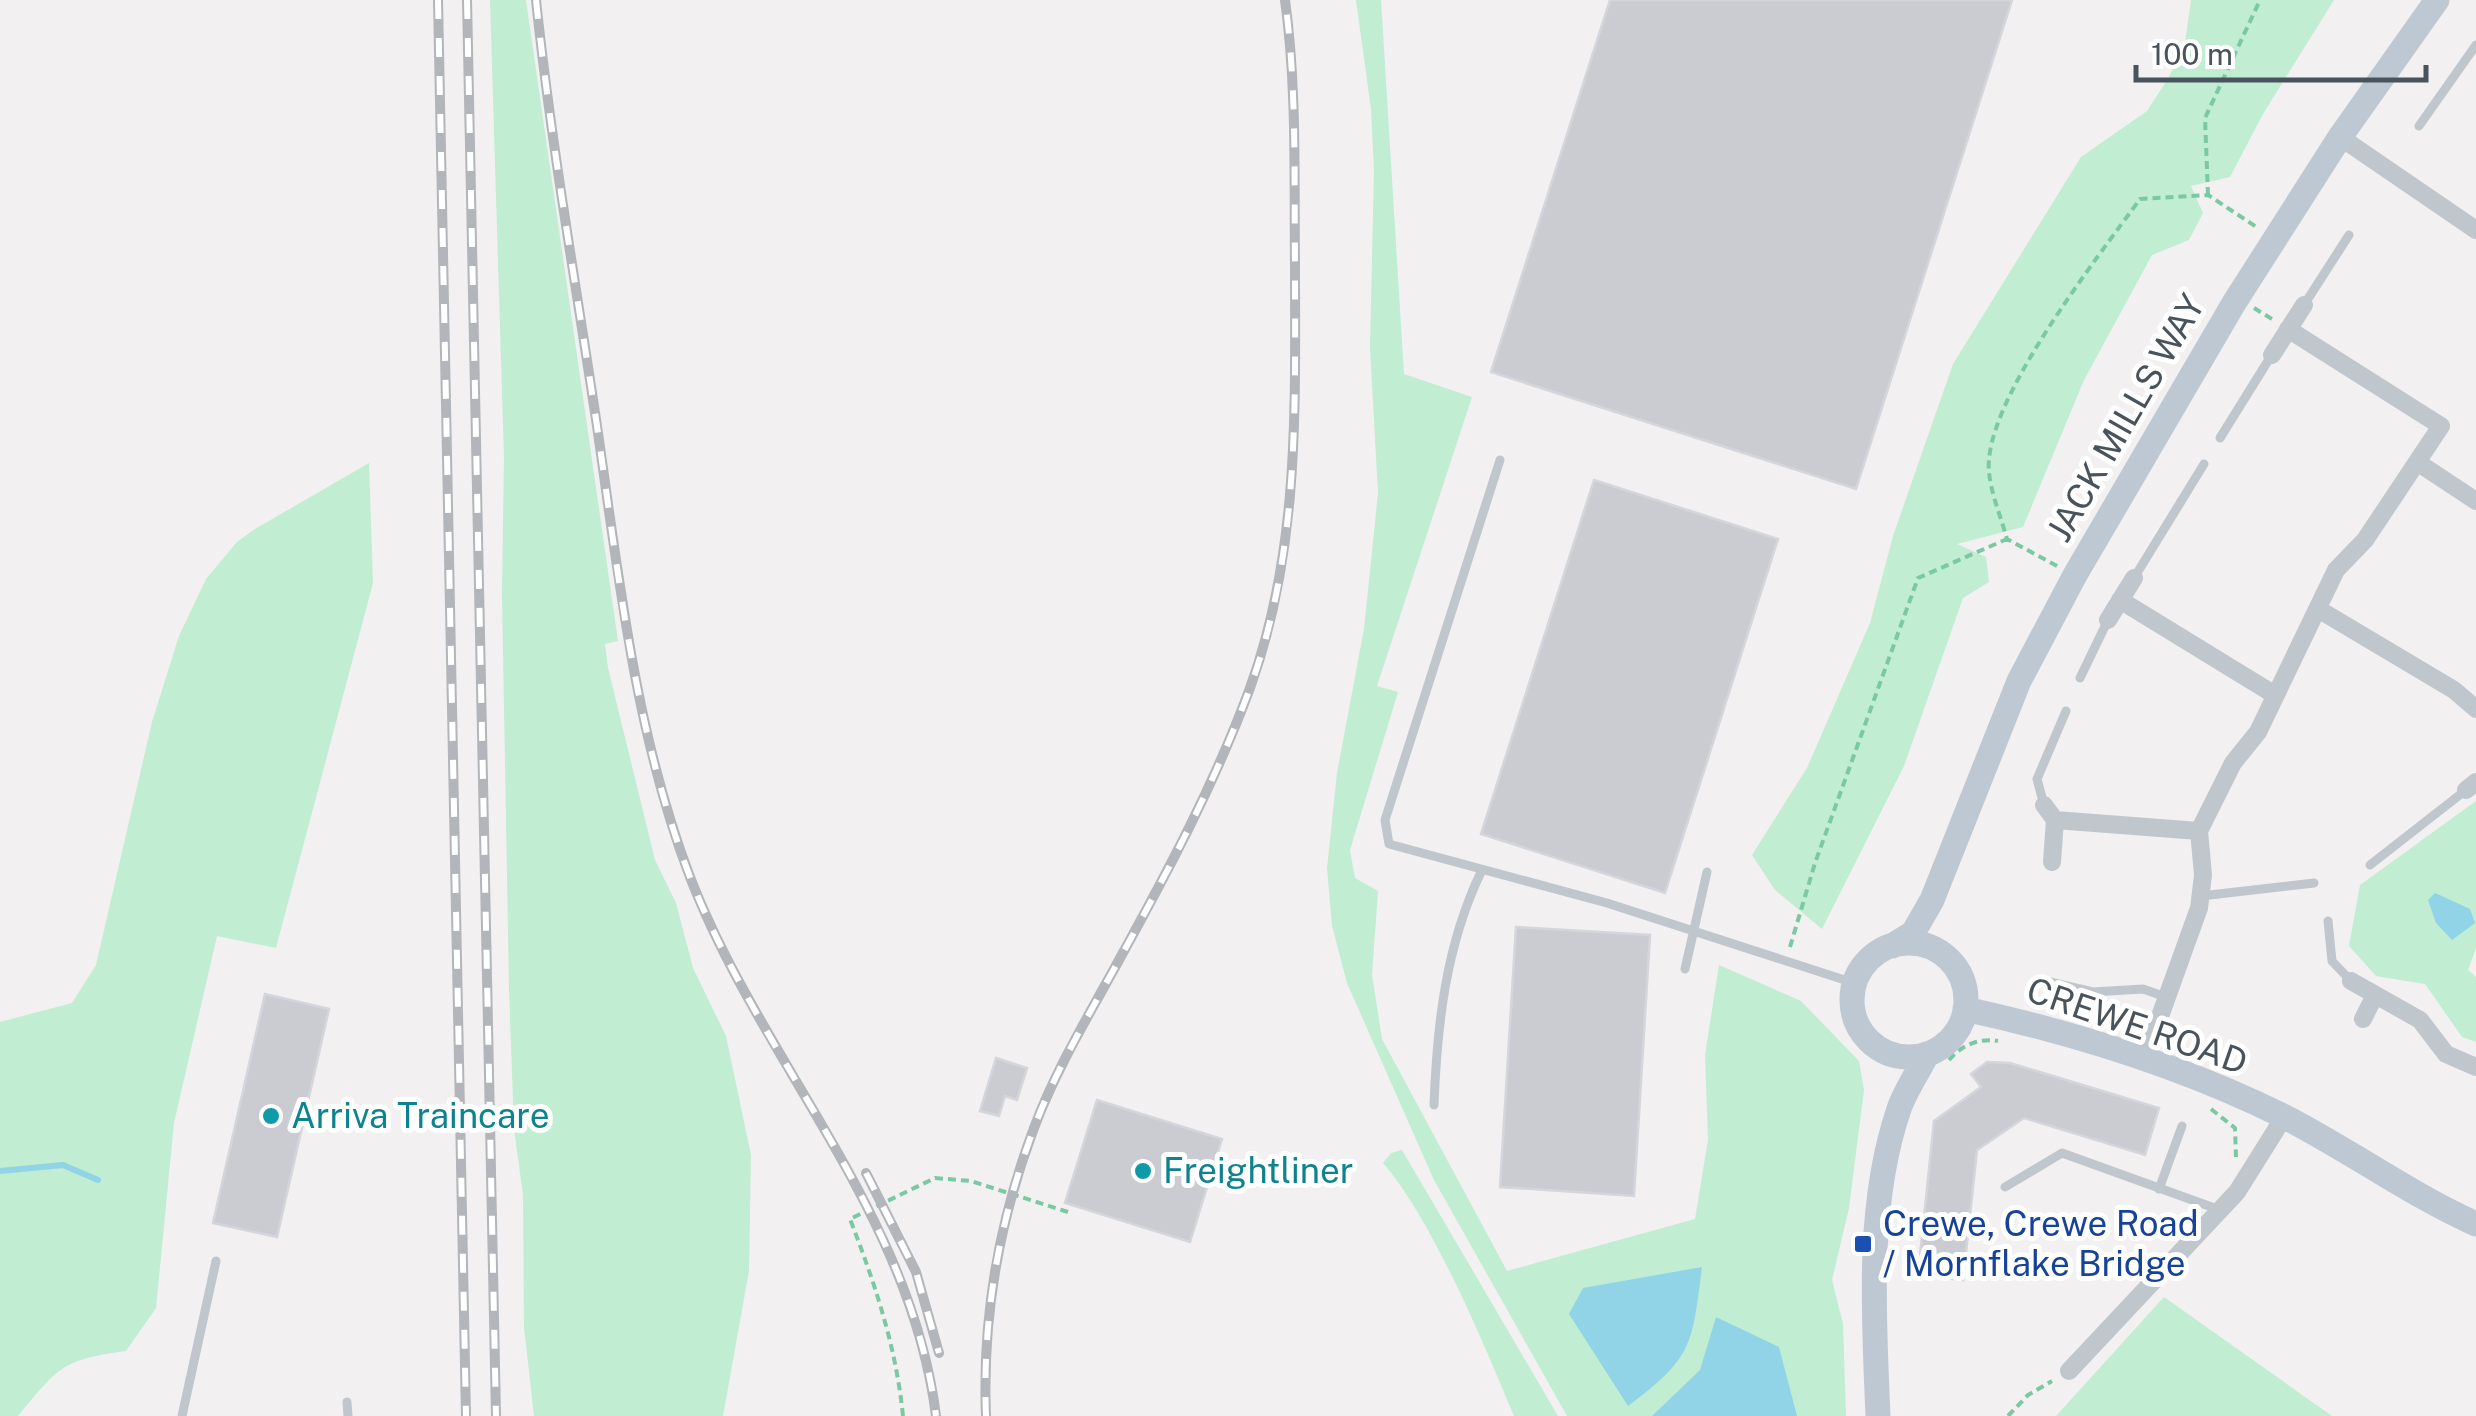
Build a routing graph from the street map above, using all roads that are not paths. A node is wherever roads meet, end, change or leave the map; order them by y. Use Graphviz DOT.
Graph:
graph roads {
  1 [pos="2437,0"];
  2 [pos="2476,45"];
  3 [pos="2419,126"];
  4 [pos="2340,138"];
  5 [pos="2476,230"];
  6 [pos="2349,235"];
  7 [pos="2304,305"];
  8 [pos="2288,330"];
  9 [pos="2272,355"];
  10 [pos="2220,438"];
  11 [pos="1500,460"];
  12 [pos="2417,462"];
  13 [pos="2204,464"];
  14 [pos="2476,501"];
  15 [pos="2134,578"];
  16 [pos="2120,600"];
  17 [pos="2318,609"];
  18 [pos="2108,620"];
  19 [pos="2080,678"];
  20 [pos="2274,696"];
  21 [pos="2476,709"];
  22 [pos="2066,711"];
  23 [pos="2471,786"];
  24 [pos="2049,813"];
  25 [pos="2199,831"];
  26 [pos="2052,862"];
  27 [pos="2370,865"];
  28 [pos="1481,872"];
  29 [pos="1708,872"];
  30 [pos="2314,883"];
  31 [pos="2201,896"];
  32 [pos="1932,900"];
  33 [pos="2328,920"];
  34 [pos="1691,930"];
  35 [pos="1892,946"];
  36 [pos="1935,950"];
  37 [pos="1684,969"];
  38 [pos="2042,980"];
  39 [pos="2351,981"];
  40 [pos="1854,983"];
  41 [pos="2375,995"];
  42 [pos="2166,998"];
  43 [pos="1966,1009"];
  44 [pos="2362,1019"];
  45 [pos="1884,1052"];
  46 [pos="1937,1058"];
  47 [pos="2145,1058"];
  48 [pos="2476,1066"];
  49 [pos="1434,1105"];
  50 [pos="1899,1108"];
  51 [pos="2284,1116"];
  52 [pos="2182,1126"];
  53 [pos="2005,1187"];
  54 [pos="2159,1188"];
  55 [pos="2220,1210"];
  56 [pos="2473,1215"];
  57 [pos="216,1261"];
  58 [pos="2069,1371"];
  59 [pos="347,1402"];
  60 [pos="182,1416"];
  61 [pos="348,1416"];
  62 [pos="1878,1416"];
  1 -- 4 [label="main road, JACK MILLS WAY"];
  2 -- 3 [label="lane"];
  4 -- 5 [label="street"];
  4 -- 32 [label="main road, JACK MILLS WAY"];
  6 -- 7 [label="lane"];
  7 -- 8 [label="street"];
  8 -- 9 [label="street"];
  8 -- 12 [label="street"];
  9 -- 10 [label="lane"];
  11 -- 28 [label="lane"];
  12 -- 14 [label="street"];
  12 -- 17 [label="street"];
  13 -- 15 [label="lane"];
  15 -- 16 [label="street"];
  16 -- 18 [label="street"];
  16 -- 20 [label="street"];
  17 -- 20 [label="street"];
  17 -- 21 [label="street"];
  18 -- 19 [label="lane"];
  20 -- 25 [label="street"];
  22 -- 24 [label="lane"];
  23 -- 27 [label="lane"];
  24 -- 25 [label="street"];
  24 -- 26 [label="street"];
  25 -- 31 [label="street"];
  28 -- 34 [label="lane"];
  28 -- 49 [label="lane"];
  29 -- 34 [label="lane"];
  30 -- 31 [label="lane"];
  31 -- 42 [label="street"];
  32 -- 35 [label="main road, JACK MILLS WAY"];
  32 -- 36 [label="main road, JACK MILLS WAY"];
  33 -- 39 [label="lane"];
  34 -- 37 [label="lane"];
  34 -- 40 [label="lane"];
  35 -- 36 [label="main road"];
  35 -- 40 [label="main road"];
  36 -- 43 [label="main road"];
  38 -- 42 [label="lane"];
  39 -- 41 [label="street"];
  40 -- 45 [label="main road"];
  41 -- 44 [label="street"];
  41 -- 48 [label="street"];
  42 -- 47 [label="street"];
  43 -- 46 [label="main road"];
  43 -- 47 [label="main road, CREWE ROAD"];
  45 -- 46 [label="main road"];
  45 -- 50 [label="main road"];
  46 -- 50 [label="main road"];
  47 -- 51 [label="main road, CREWE ROAD"];
  50 -- 62 [label="main road"];
  51 -- 55 [label="street"];
  51 -- 56 [label="main road, CREWE ROAD"];
  52 -- 54 [label="lane"];
  53 -- 54 [label="lane"];
  54 -- 55 [label="lane"];
  55 -- 58 [label="street"];
  57 -- 60 [label="lane"];
  59 -- 61 [label="lane"];
}
